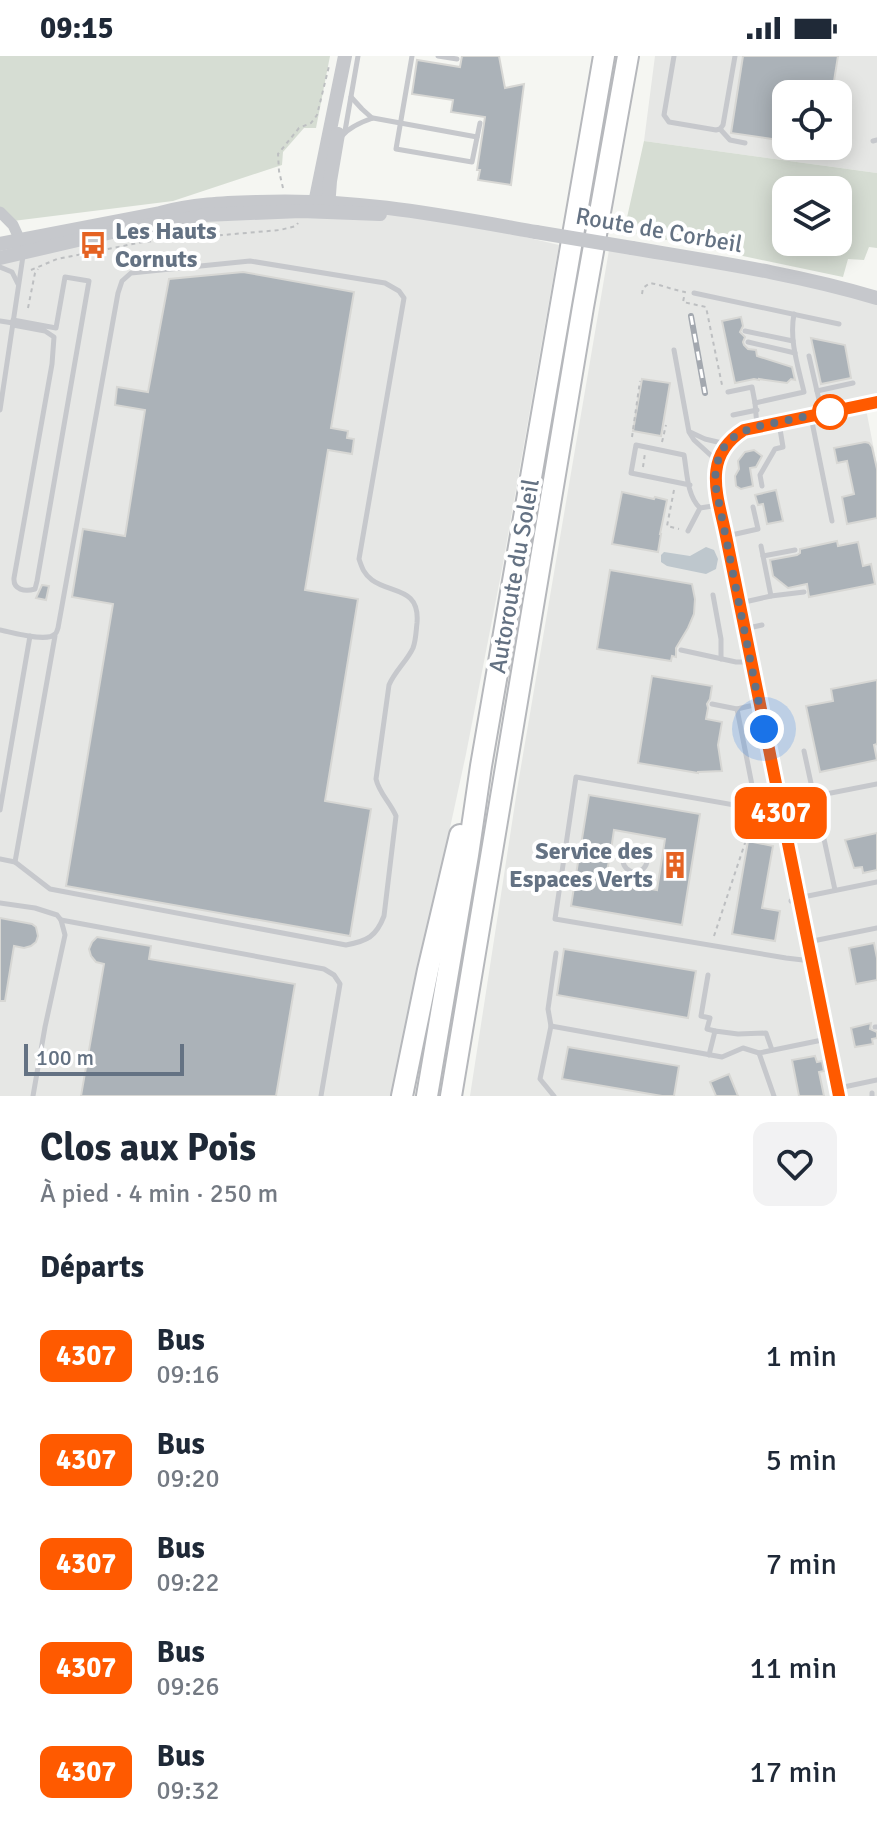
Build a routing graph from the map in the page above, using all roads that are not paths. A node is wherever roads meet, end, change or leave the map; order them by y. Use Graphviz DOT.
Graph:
graph roads {
  1 [pos="345,56"];
  2 [pos="355,56"];
  3 [pos="412,56"];
  4 [pos="438,56"];
  5 [pos="604,56"];
  6 [pos="628,56"];
  7 [pos="674,56"];
  8 [pos="735,56"];
  9 [pos="457,59"];
  10 [pos="351,97"];
  11 [pos="373,118"];
  12 [pos="401,123"];
  13 [pos="480,123"];
  14 [pos="720,129"];
  15 [pos="345,132"];
  16 [pos="477,137"];
  17 [pos="745,143"];
  18 [pos="336,144"];
  19 [pos="317,208"];
  20 [pos="0,212"];
  21 [pos="0,244"];
  22 [pos="22,246"];
  23 [pos="0,258"];
  24 [pos="0,267"];
  25 [pos="18,284"];
  26 [pos="694,293"];
  27 [pos="877,298"];
  28 [pos="794,314"];
  29 [pos="0,321"];
  30 [pos="13,323"];
  31 [pos="839,324"];
  32 [pos="745,331"];
  33 [pos="793,341"];
  34 [pos="748,342"];
  35 [pos="674,350"];
  36 [pos="795,353"];
  37 [pos="809,356"];
  38 [pos="853,383"];
  39 [pos="817,391"];
  40 [pos="726,393"];
  41 [pos="877,402"];
  42 [pos="755,403"];
  43 [pos="0,410"];
  44 [pos="757,410"];
  45 [pos="816,414"];
  46 [pos="733,415"];
  47 [pos="779,422"];
  48 [pos="757,426"];
  49 [pos="689,432"];
  50 [pos="727,444"];
  51 [pos="717,461"];
  52 [pos="690,485"];
  53 [pos="762,486"];
  54 [pos="720,505"];
  55 [pos="753,507"];
  56 [pos="700,508"];
  57 [pos="832,521"];
  58 [pos="688,531"];
  59 [pos="726,536"];
  60 [pos="761,546"];
  61 [pos="795,550"];
  62 [pos="763,556"];
  63 [pos="804,592"];
  64 [pos="713,595"];
  65 [pos="771,596"];
  66 [pos="739,603"];
  67 [pos="762,625"];
  68 [pos="744,629"];
  69 [pos="0,630"];
  70 [pos="55,635"];
  71 [pos="30,636"];
  72 [pos="681,650"];
  73 [pos="721,659"];
  74 [pos="751,662"];
  75 [pos="712,704"];
  76 [pos="759,704"];
  77 [pos="737,709"];
  78 [pos="804,751"];
  79 [pos="481,766"];
  80 [pos="877,784"];
  81 [pos="752,785"];
  82 [pos="814,797"];
  83 [pos="776,807"];
  84 [pos="0,810"];
  85 [pos="763,838"];
  86 [pos="824,839"];
  87 [pos="566,848"];
  88 [pos="623,858"];
  89 [pos="0,859"];
  90 [pos="15,862"];
  91 [pos="877,882"];
  92 [pos="835,890"];
  93 [pos="795,900"];
  94 [pos="0,903"];
  95 [pos="61,920"];
  96 [pos="877,928"];
  97 [pos="808,942"];
  98 [pos="556,953"];
  99 [pos="811,959"];
  100 [pos="708,975"];
  101 [pos="551,1026"];
  102 [pos="715,1031"];
  103 [pos="827,1039"];
  104 [pos="772,1050"];
  105 [pos="759,1053"];
  106 [pos="709,1055"];
  107 [pos="877,1080"];
  108 [pos="838,1092"];
  109 [pos="33,1096"];
  110 [pos="321,1096"];
  111 [pos="402,1096"];
  112 [pos="427,1096"];
  113 [pos="451,1096"];
  114 [pos="554,1096"];
  115 [pos="774,1096"];
  1 -- 19 [label="street"];
  2 -- 10 [label="lane"];
  2 -- 18 [label="street"];
  3 -- 12 [label="lane"];
  4 -- 9 [label="lane"];
  5 -- 79 [label="highway, Autoroute du Soleil"];
  6 -- 113 [label="highway, Autoroute du Soleil"];
  7 -- 14 [label="lane"];
  8 -- 14 [label="lane"];
  10 -- 11 [label="lane"];
  10 -- 15 [label="lane"];
  11 -- 12 [label="lane"];
  11 -- 15 [label="lane"];
  12 -- 16 [label="lane"];
  12 -- 16 [label="lane"];
  13 -- 16 [label="lane"];
  14 -- 17 [label="lane"];
  15 -- 18 [label="lane"];
  18 -- 19 [label="street"];
  19 -- 22 [label="street, Route de Corbeil"];
  19 -- 27 [label="street, Route de Corbeil, bridge"];
  20 -- 22 [label="street"];
  21 -- 22 [label="street, Route de Corbeil"];
  22 -- 23 [label="street, Route de Corbeil"];
  22 -- 25 [label="lane"];
  24 -- 25 [label="lane"];
  25 -- 30 [label="lane"];
  26 -- 28 [label="lane"];
  28 -- 31 [label="lane"];
  28 -- 33 [label="lane"];
  29 -- 30 [label="lane"];
  30 -- 30 [label="lane"];
  30 -- 43 [label="lane"];
  32 -- 33 [label="lane"];
  33 -- 36 [label="lane"];
  34 -- 36 [label="lane"];
  35 -- 49 [label="lane"];
  36 -- 42 [label="lane"];
  37 -- 39 [label="lane"];
  38 -- 39 [label="lane"];
  39 -- 45 [label="lane"];
  40 -- 42 [label="lane"];
  41 -- 45 [label="street"];
  42 -- 44 [label="lane"];
  44 -- 46 [label="lane"];
  44 -- 48 [label="lane"];
  45 -- 47 [label="street"];
  45 -- 57 [label="lane"];
  47 -- 48 [label="street"];
  47 -- 53 [label="lane"];
  48 -- 50 [label="street"];
  49 -- 50 [label="lane"];
  49 -- 51 [label="lane"];
  50 -- 51 [label="street"];
  51 -- 54 [label="street"];
  52 -- 52 [label="lane"];
  52 -- 56 [label="lane"];
  54 -- 56 [label="lane"];
  54 -- 59 [label="street"];
  55 -- 59 [label="lane"];
  56 -- 58 [label="lane"];
  59 -- 66 [label="street"];
  60 -- 62 [label="lane"];
  61 -- 62 [label="lane"];
  62 -- 65 [label="lane"];
  63 -- 65 [label="lane"];
  64 -- 73 [label="lane"];
  65 -- 66 [label="lane"];
  66 -- 68 [label="street"];
  67 -- 68 [label="lane"];
  68 -- 74 [label="street"];
  69 -- 71 [label="lane"];
  70 -- 71 [label="lane"];
  70 -- 90 [label="lane"];
  70 -- 90 [label="lane"];
  71 -- 84 [label="lane"];
  72 -- 73 [label="lane"];
  73 -- 74 [label="lane"];
  74 -- 76 [label="street"];
  75 -- 77 [label="lane"];
  76 -- 77 [label="lane"];
  76 -- 83 [label="street"];
  77 -- 81 [label="lane"];
  78 -- 82 [label="lane"];
  79 -- 111 [label="highway"];
  79 -- 112 [label="highway, Autoroute du Soleil"];
  80 -- 82 [label="lane"];
  82 -- 83 [label="lane"];
  83 -- 85 [label="lane"];
  83 -- 87 [label="lane"];
  83 -- 93 [label="street"];
  86 -- 92 [label="lane"];
  87 -- 88 [label="lane"];
  87 -- 99 [label="lane"];
  88 -- 88 [label="lane"];
  89 -- 90 [label="lane"];
  91 -- 92 [label="lane"];
  92 -- 93 [label="lane"];
  93 -- 97 [label="street"];
  94 -- 95 [label="lane"];
  95 -- 109 [label="lane"];
  95 -- 110 [label="lane"];
  96 -- 97 [label="lane"];
  97 -- 99 [label="street"];
  98 -- 101 [label="lane"];
  99 -- 103 [label="street"];
  100 -- 102 [label="lane"];
  101 -- 106 [label="lane"];
  101 -- 114 [label="lane"];
  102 -- 104 [label="lane"];
  102 -- 106 [label="lane"];
  103 -- 104 [label="lane"];
  103 -- 108 [label="street"];
  104 -- 105 [label="lane"];
  105 -- 106 [label="lane"];
  105 -- 115 [label="lane"];
  107 -- 108 [label="lane"];
}
